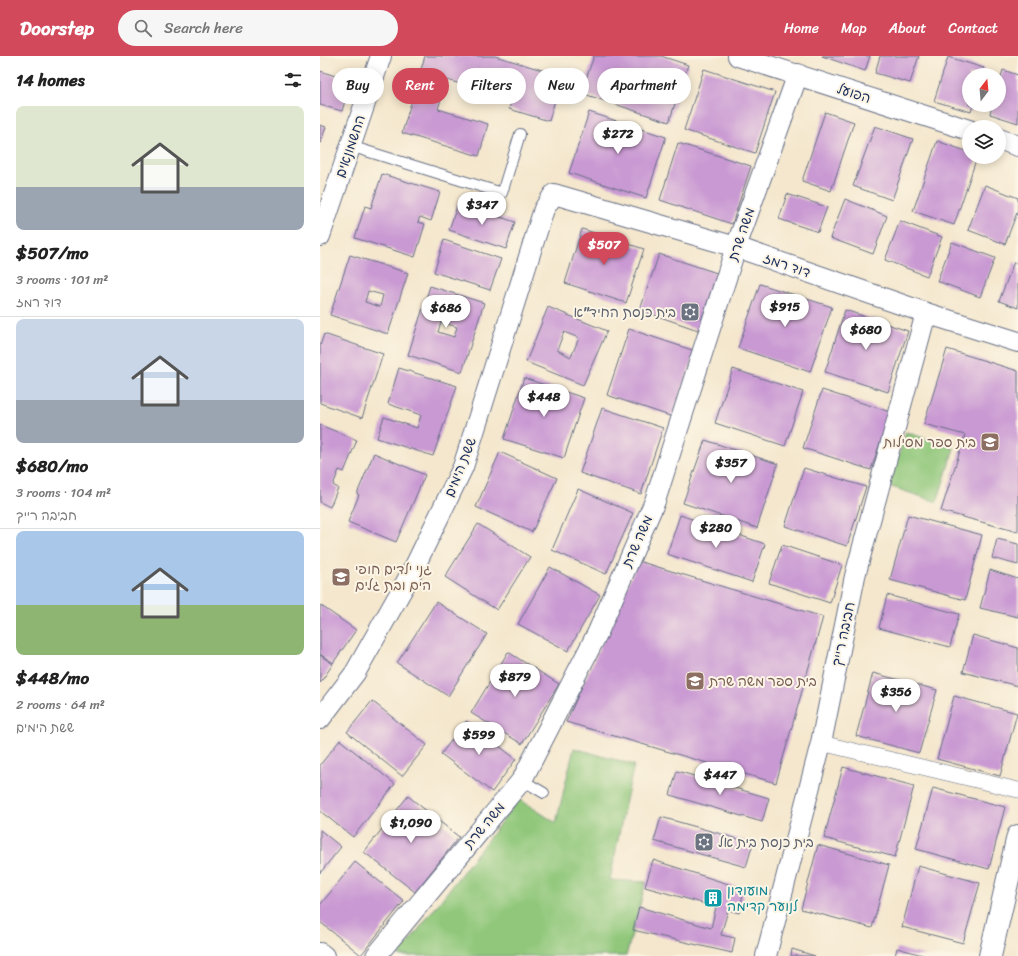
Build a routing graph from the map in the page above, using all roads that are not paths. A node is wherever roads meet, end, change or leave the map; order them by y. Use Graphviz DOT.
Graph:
graph roads {
  1 [pos="381,56"];
  2 [pos="738,56"];
  3 [pos="798,74"];
  4 [pos="962,128"];
  5 [pos="520,134"];
  6 [pos="1006,142"];
  7 [pos="350,146"];
  8 [pos="1018,146"];
  9 [pos="554,194"];
  10 [pos="320,236"];
  11 [pos="736,247"];
  12 [pos="926,313"];
  13 [pos="1018,342"];
  14 [pos="320,719"];
  15 [pos="821,743"];
  16 [pos="522,780"];
  17 [pos="1018,790"];
  18 [pos="544,793"];
  19 [pos="1018,836"];
  20 [pos="1010,900"];
  21 [pos="320,953"];
  22 [pos="324,956"];
  23 [pos="376,956"];
  24 [pos="766,956"];
  25 [pos="990,956"];
  1 -- 7 [label="street, החשמונאים"];
  2 -- 3 [label="street, הפועל"];
  3 -- 4 [label="street, הפועל"];
  3 -- 11 [label="street, משה שרת"];
  5 -- 7 [label="lane"];
  6 -- 8 [label="street"];
  7 -- 10 [label="street, החשמונאים"];
  9 -- 11 [label="street, דוד רמז"];
  9 -- 14 [label="street, ששת הימים"];
  11 -- 12 [label="street, דוד רמז"];
  11 -- 16 [label="street, משה שרת"];
  12 -- 13 [label="street, דוד רמז"];
  12 -- 15 [label="street, חביבה רייך"];
  15 -- 17 [label="street"];
  15 -- 24 [label="street, חביבה רייך"];
  16 -- 18 [label="lane"];
  16 -- 23 [label="street, משה שרת"];
  19 -- 20 [label="street"];
  20 -- 25 [label="street"];
  21 -- 22 [label="street"];
}
